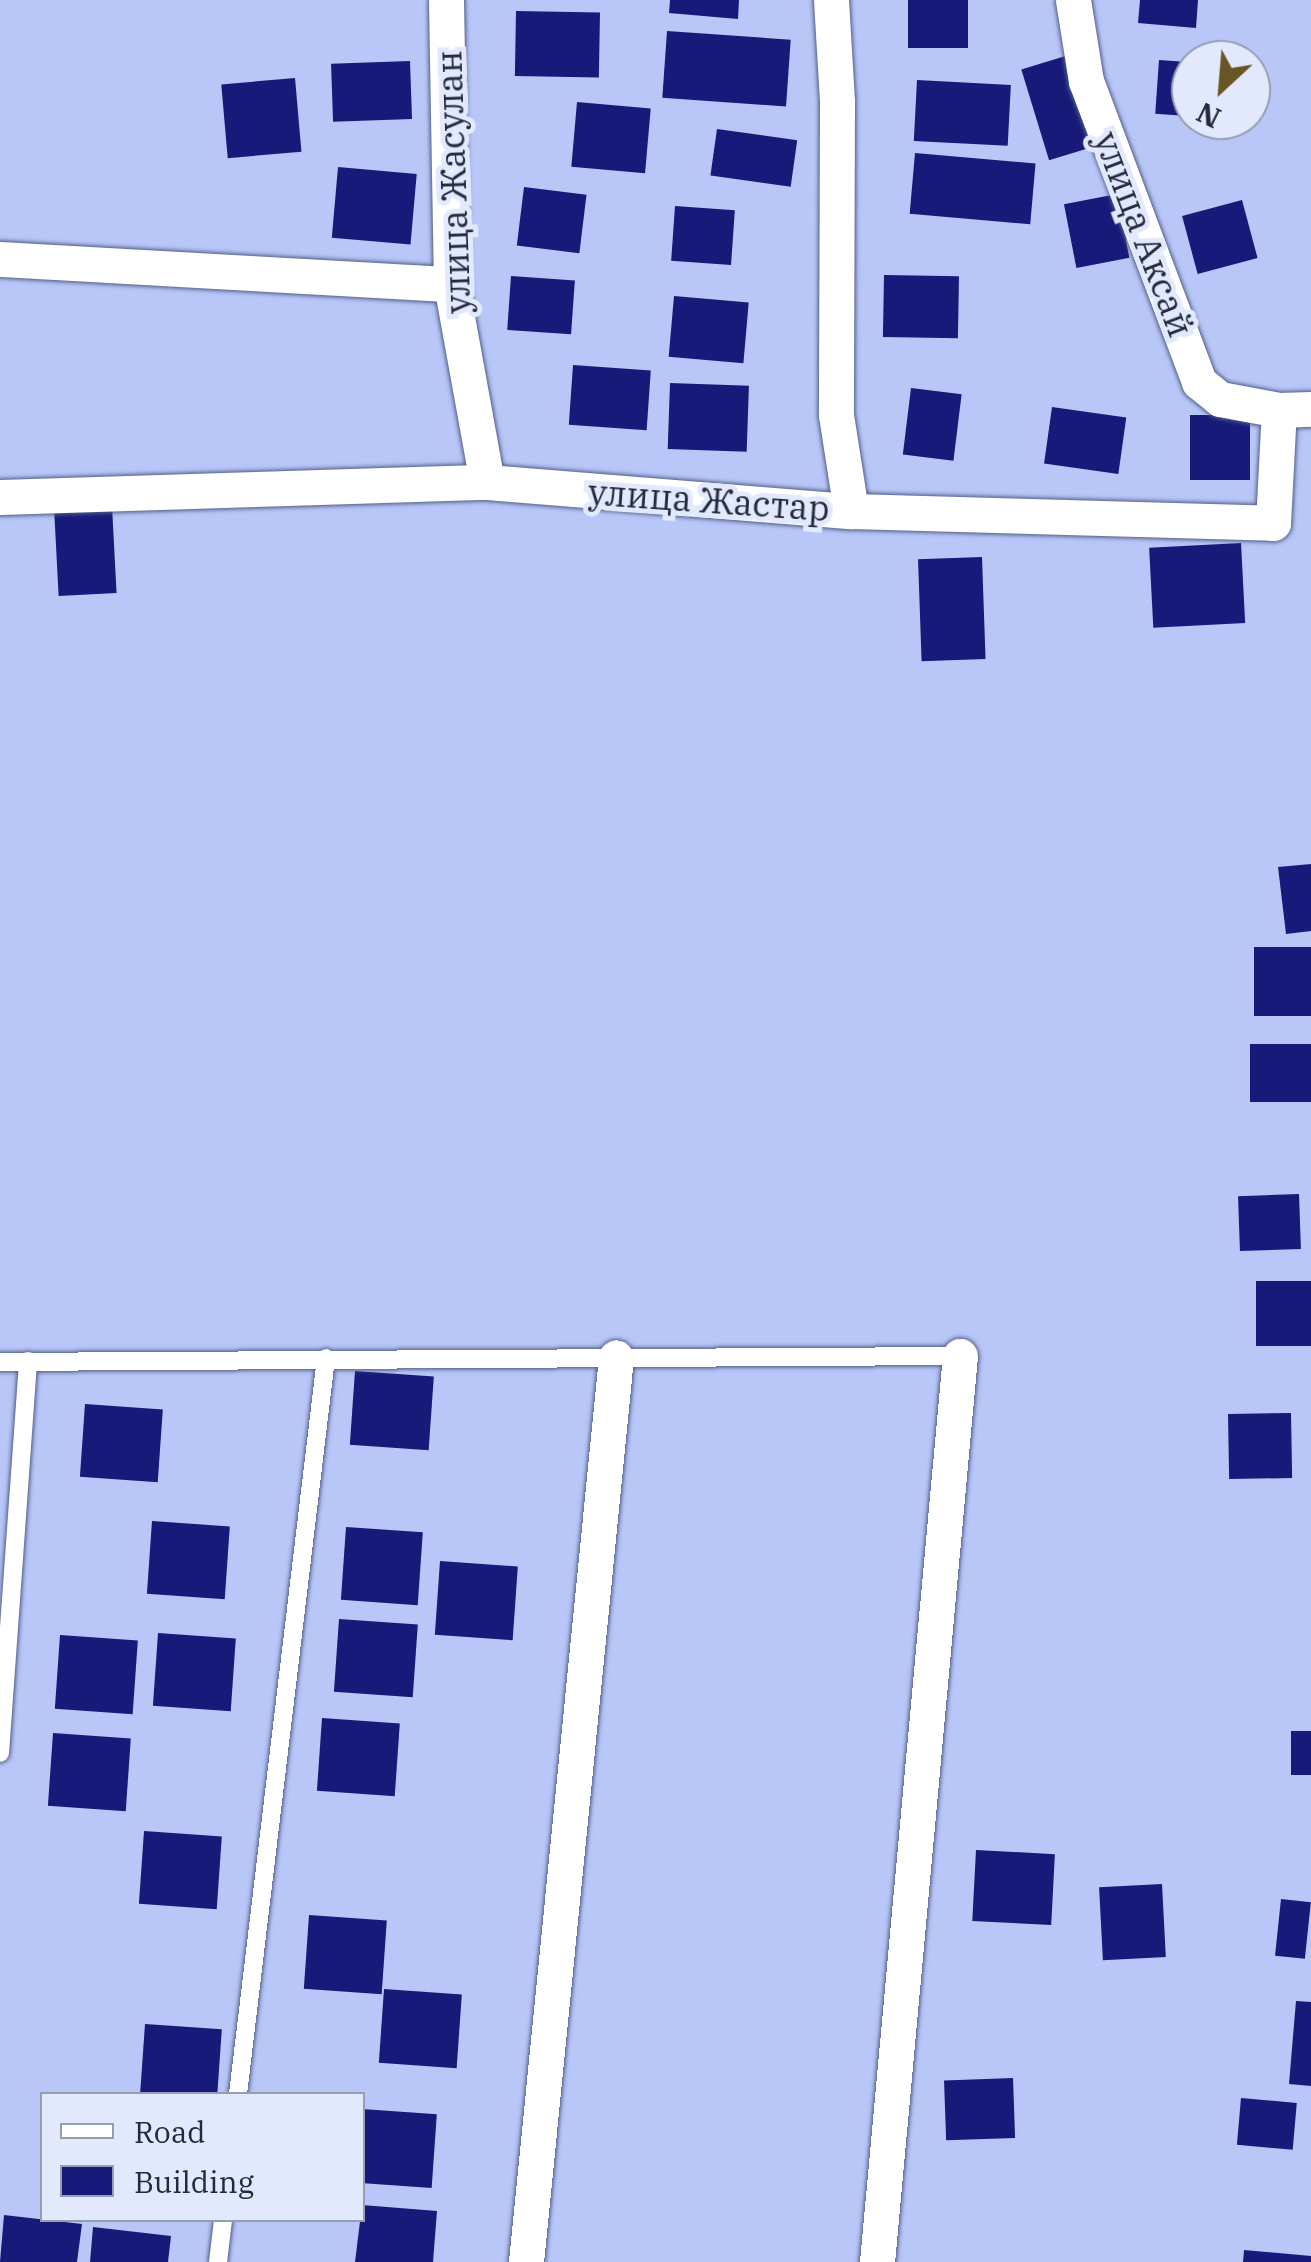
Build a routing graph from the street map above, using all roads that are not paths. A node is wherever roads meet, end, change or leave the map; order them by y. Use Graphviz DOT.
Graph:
graph roads {
  1 [pos="446,0"];
  2 [pos="831,0"];
  3 [pos="1073,0"];
  4 [pos="0,259"];
  5 [pos="451,284"];
  6 [pos="1295,410"];
  7 [pos="487,482"];
  8 [pos="0,497"];
  9 [pos="852,510"];
  10 [pos="616,1356"];
  11 [pos="960,1356"];
  12 [pos="326,1358"];
  13 [pos="28,1361"];
  14 [pos="0,1362"];
  15 [pos="0,1752"];
  16 [pos="238,2092"];
  17 [pos="223,2222"];
  18 [pos="218,2262"];
  19 [pos="526,2262"];
  20 [pos="877,2262"];
  1 -- 5 [label="street, улица Жасулан"];
  2 -- 9 [label="street"];
  3 -- 6 [label="street, улица Аксай"];
  4 -- 5 [label="street"];
  5 -- 7 [label="street, улица Жасулан"];
  6 -- 9 [label="street, улица Жастар"];
  7 -- 8 [label="street, улица Жастар"];
  7 -- 9 [label="street, улица Жастар"];
  10 -- 11 [label="lane"];
  10 -- 12 [label="lane"];
  10 -- 19 [label="street"];
  11 -- 20 [label="street"];
  12 -- 13 [label="lane"];
  12 -- 16 [label="lane"];
  13 -- 14 [label="lane"];
  13 -- 15 [label="lane"];
  17 -- 18 [label="lane"];
}
